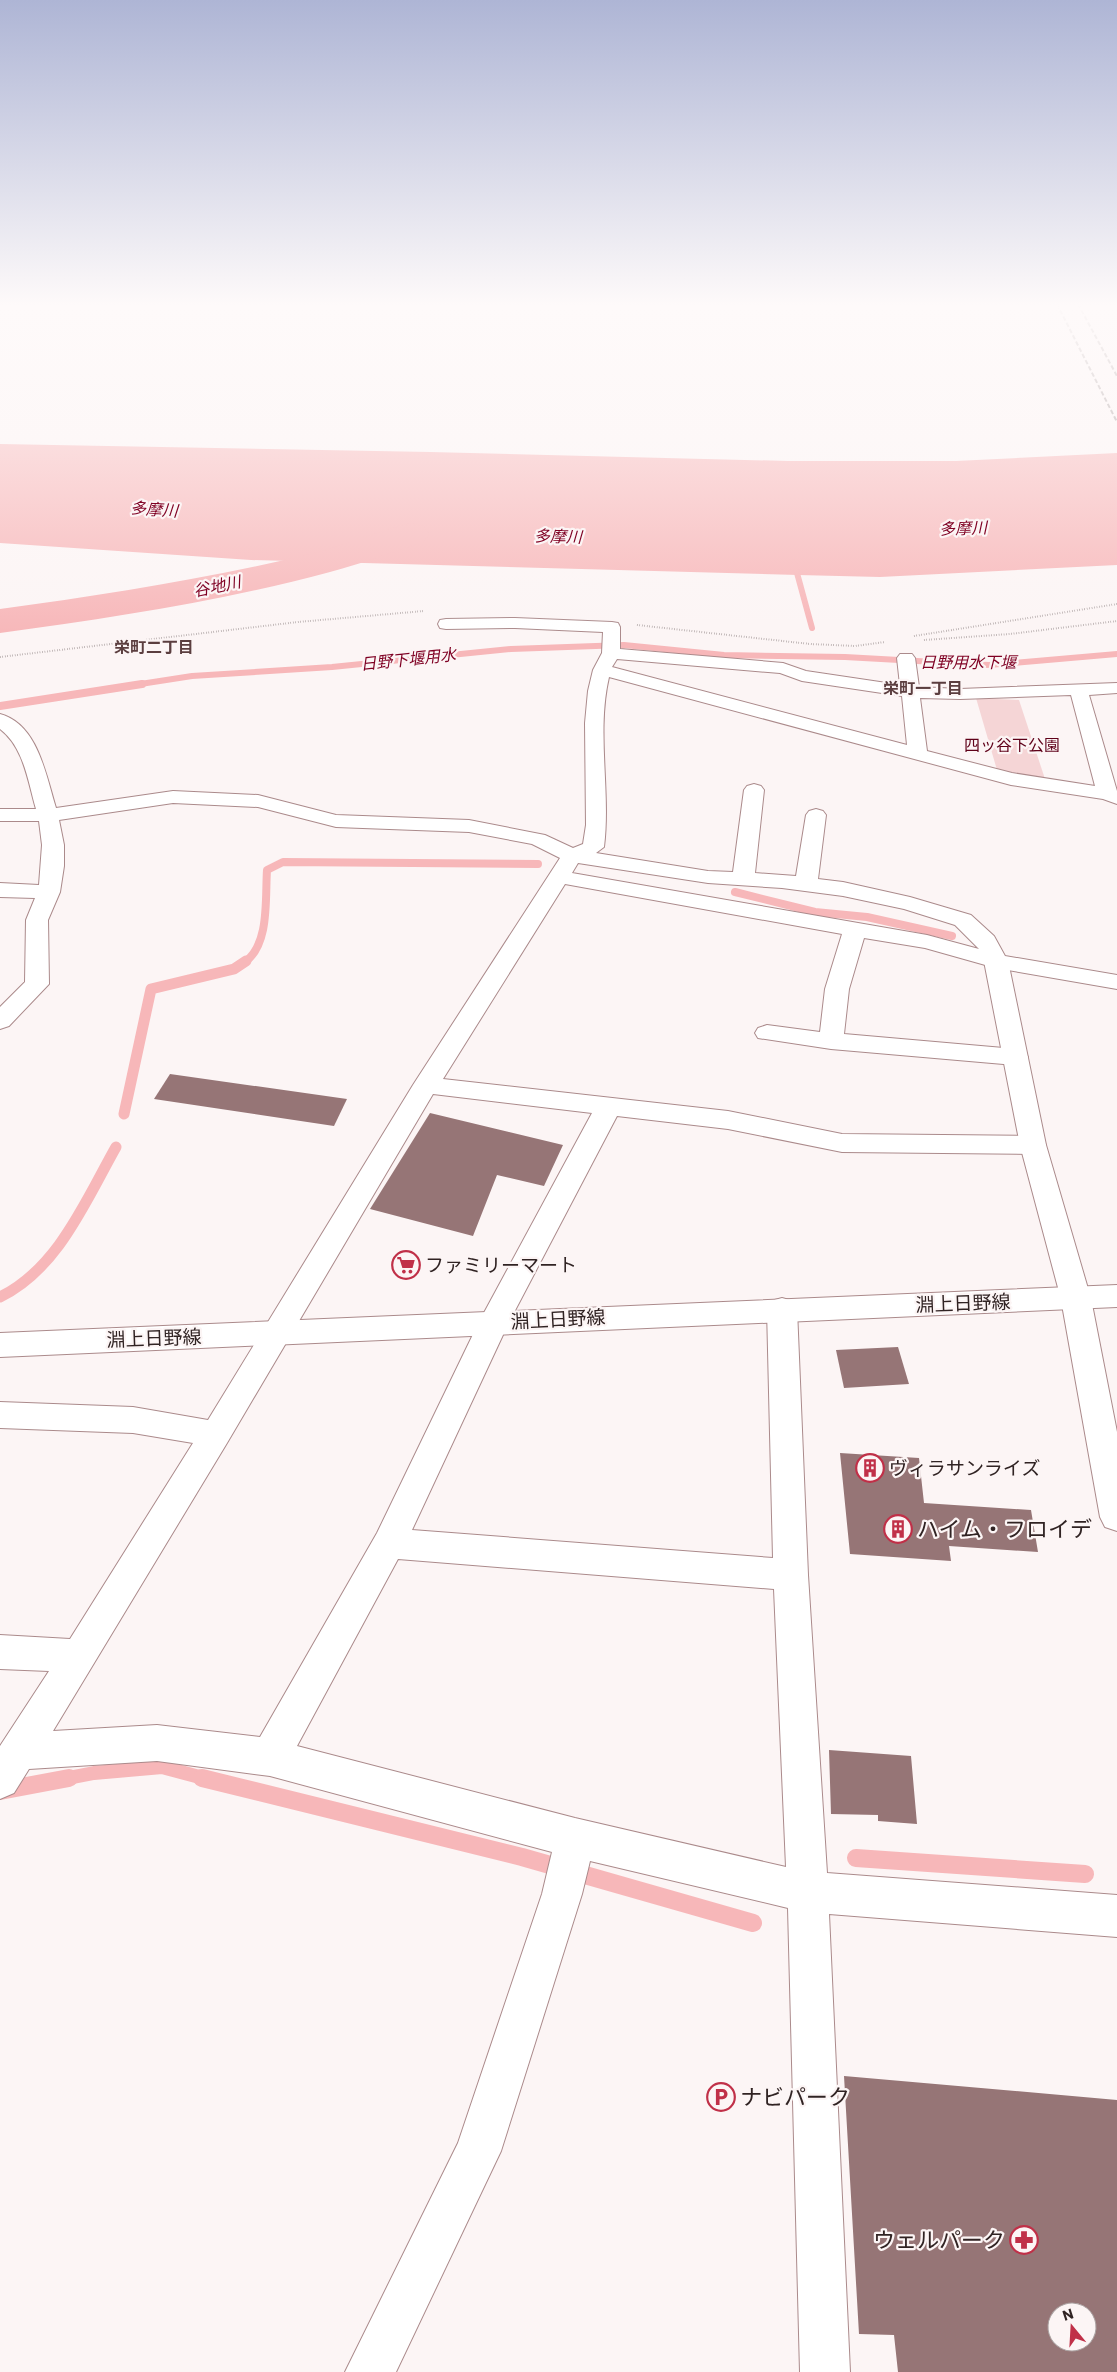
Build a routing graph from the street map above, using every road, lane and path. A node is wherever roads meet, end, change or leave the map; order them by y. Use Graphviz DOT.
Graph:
graph roads {
  1 [pos="1117,604"];
  2 [pos="1117,621"];
  3 [pos="446,624"];
  4 [pos="612,648"];
  5 [pos="906,661"];
  6 [pos="602,670"];
  7 [pos="1117,688"];
  8 [pos="1078,690"];
  9 [pos="909,692"];
  10 [pos="0,720"];
  11 [pos="918,755"];
  12 [pos="754,790"];
  13 [pos="1112,796"];
  14 [pos="0,815"];
  15 [pos="48,815"];
  16 [pos="816,815"];
  17 [pos="566,866"];
  18 [pos="743,879"];
  19 [pos="806,884"];
  20 [pos="0,890"];
  21 [pos="49,892"];
  22 [pos="855,929"];
  23 [pos="996,961"];
  24 [pos="1117,982"];
  25 [pos="0,1021"];
  26 [pos="767,1033"];
  27 [pos="831,1041"];
  28 [pos="1015,1057"];
  29 [pos="426,1085"];
  30 [pos="608,1108"];
  31 [pos="1033,1145"];
  32 [pos="1117,1296"];
  33 [pos="1076,1299"];
  34 [pos="782,1309"];
  35 [pos="494,1322"];
  36 [pos="275,1333"];
  37 [pos="0,1345"];
  38 [pos="0,1415"];
  39 [pos="216,1434"];
  40 [pos="1117,1517"];
  41 [pos="389,1542"];
  42 [pos="790,1575"];
  43 [pos="0,1652"];
  44 [pos="79,1656"];
  45 [pos="270,1758"];
  46 [pos="7,1768"];
  47 [pos="574,1844"];
  48 [pos="808,1892"];
  49 [pos="1117,1916"];
  50 [pos="370,2372"];
  51 [pos="825,2372"];
  1 -- 2 [label="path"];
  3 -- 4 [label="street"];
  4 -- 6 [label="street"];
  4 -- 9 [label="street"];
  5 -- 9 [label="street"];
  6 -- 11 [label="street"];
  6 -- 17 [label="street"];
  7 -- 8 [label="street"];
  8 -- 9 [label="street"];
  8 -- 13 [label="street"];
  9 -- 11 [label="street"];
  10 -- 15 [label="street"];
  11 -- 13 [label="street"];
  12 -- 18 [label="street"];
  14 -- 15 [label="street"];
  15 -- 17 [label="street"];
  15 -- 21 [label="street"];
  16 -- 19 [label="street"];
  17 -- 18 [label="street"];
  17 -- 22 [label="street"];
  17 -- 29 [label="street"];
  18 -- 19 [label="street"];
  19 -- 23 [label="street"];
  20 -- 21 [label="street"];
  21 -- 25 [label="street"];
  22 -- 23 [label="street"];
  22 -- 27 [label="street"];
  23 -- 24 [label="street"];
  23 -- 28 [label="street"];
  26 -- 27 [label="street"];
  27 -- 28 [label="street"];
  28 -- 31 [label="street"];
  29 -- 30 [label="street"];
  29 -- 36 [label="street"];
  30 -- 31 [label="street"];
  30 -- 35 [label="street"];
  31 -- 33 [label="street"];
  32 -- 33 [label="street, 淵上日野線"];
  33 -- 34 [label="street, 淵上日野線"];
  33 -- 40 [label="street"];
  34 -- 35 [label="street, 淵上日野線"];
  34 -- 42 [label="street"];
  35 -- 36 [label="street, 淵上日野線"];
  35 -- 41 [label="street"];
  36 -- 37 [label="street, 淵上日野線"];
  36 -- 39 [label="street"];
  38 -- 39 [label="street"];
  39 -- 44 [label="street"];
  41 -- 42 [label="street"];
  41 -- 45 [label="street"];
  42 -- 48 [label="street"];
  43 -- 44 [label="street"];
  44 -- 46 [label="street"];
  45 -- 46 [label="street"];
  45 -- 47 [label="street"];
  47 -- 48 [label="street"];
  47 -- 50 [label="street"];
  48 -- 49 [label="street"];
  48 -- 51 [label="street"];
}
